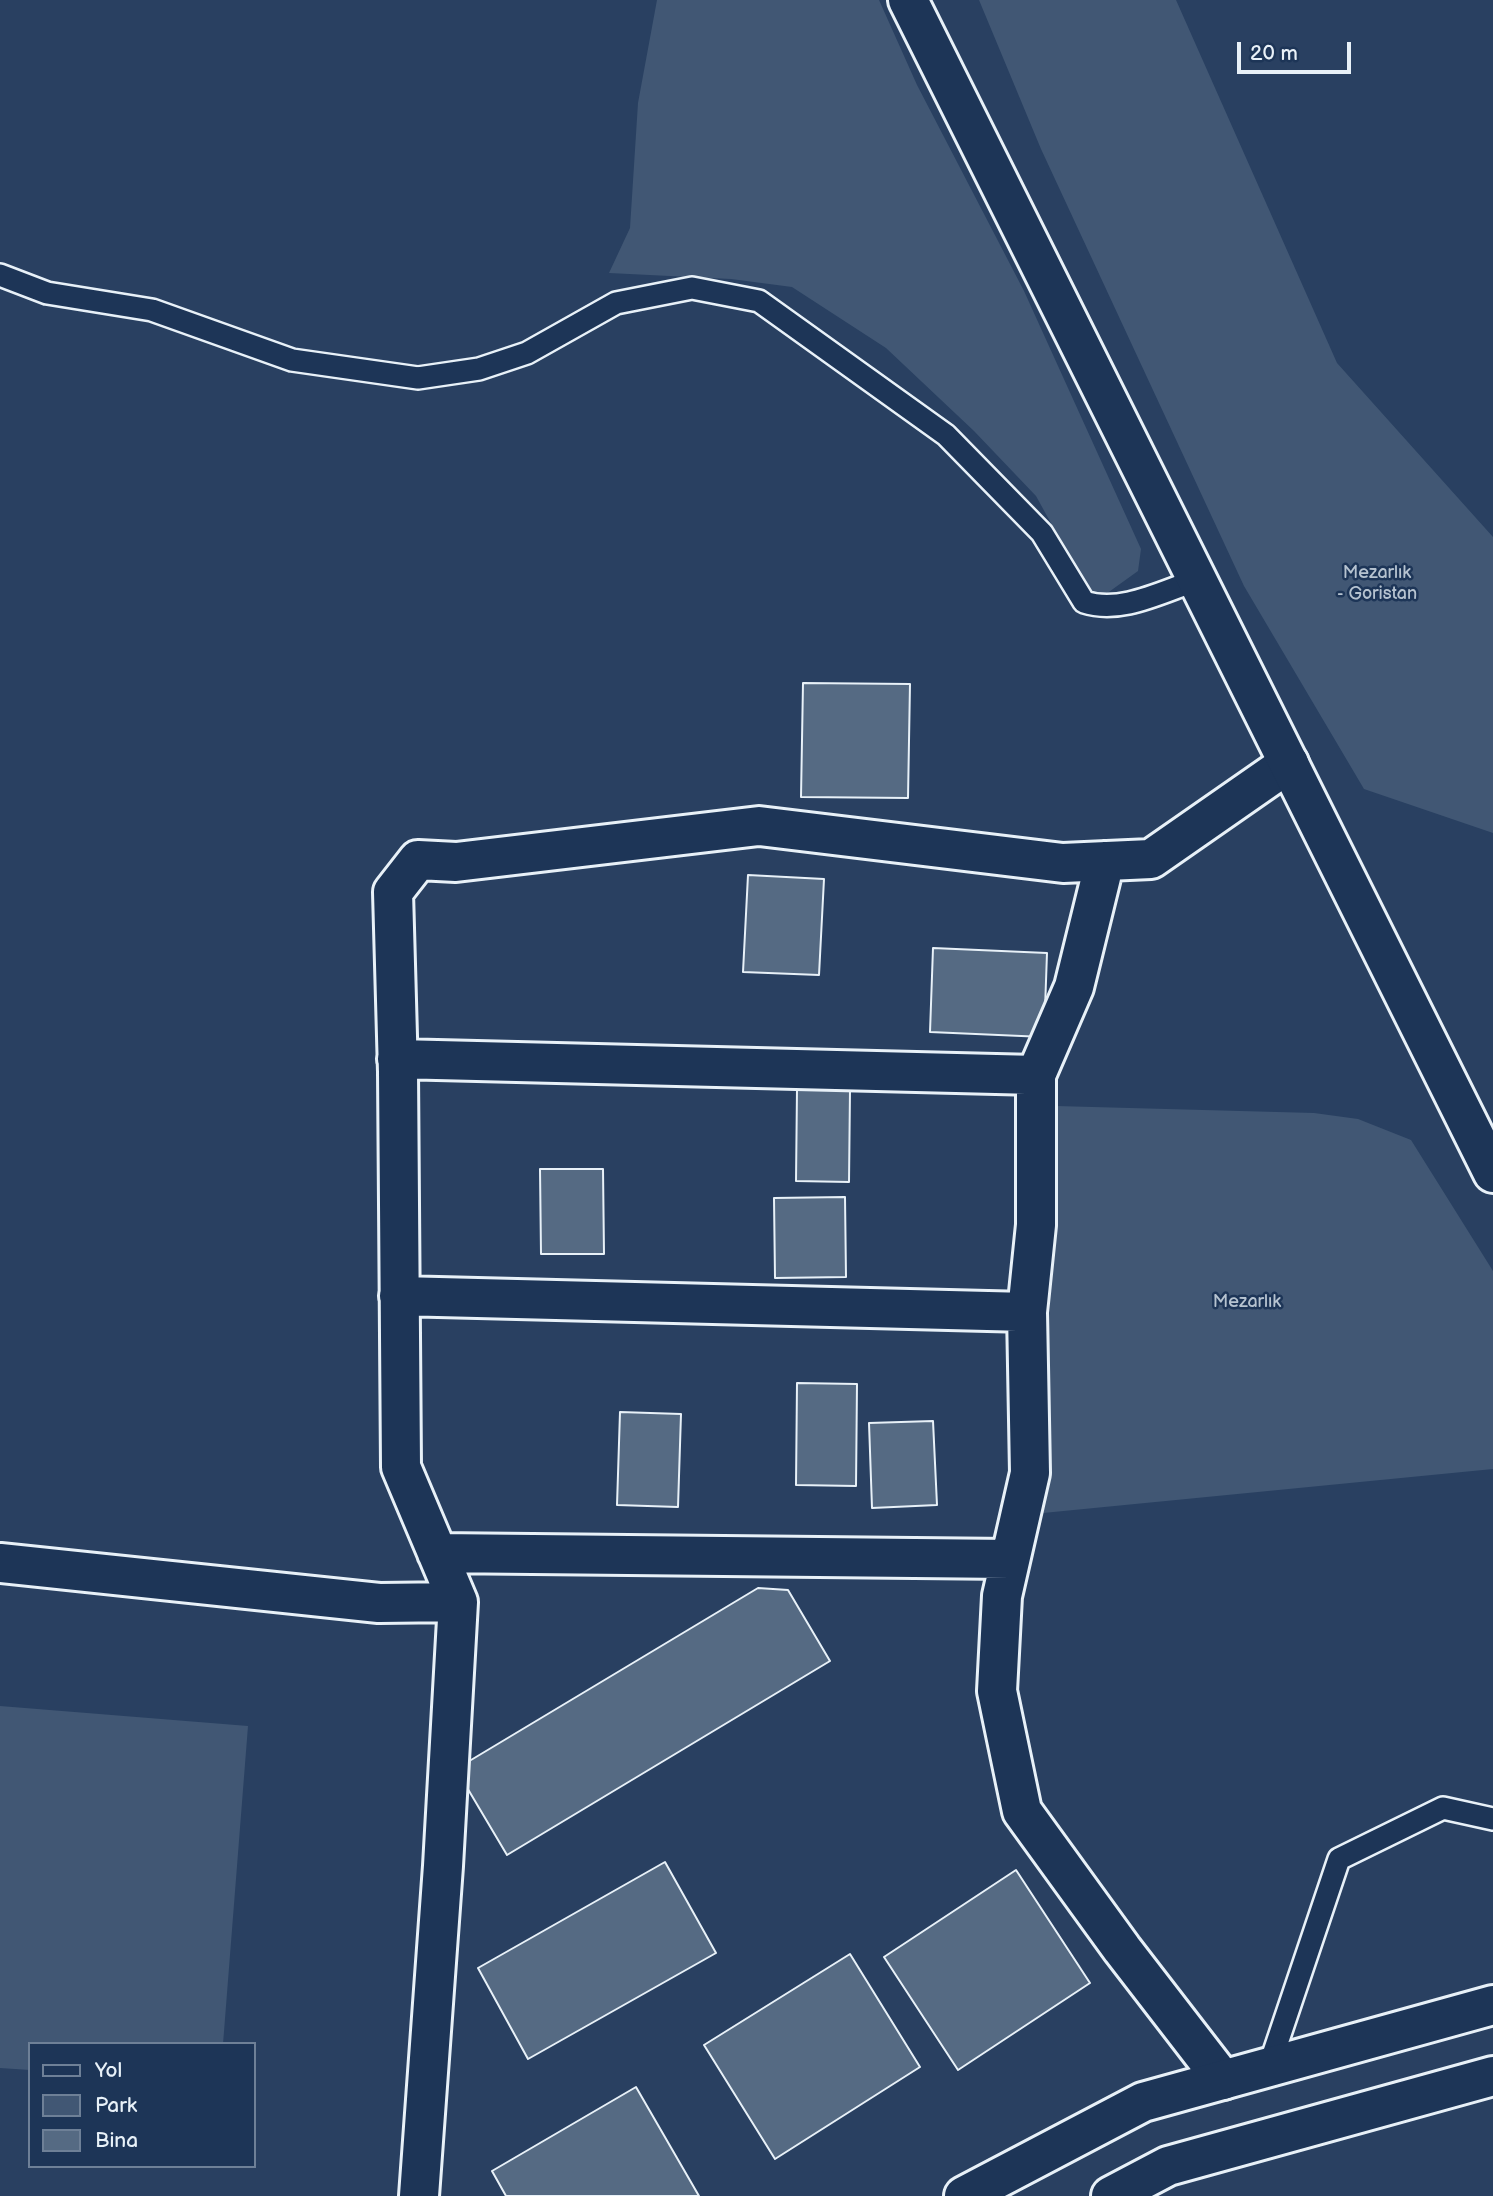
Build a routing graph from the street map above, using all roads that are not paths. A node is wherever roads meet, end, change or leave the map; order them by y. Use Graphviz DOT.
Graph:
graph roads {
  1 [pos="908,0"];
  2 [pos="0,275"];
  3 [pos="1197,580"];
  4 [pos="1289,763"];
  5 [pos="1105,861"];
  6 [pos="397,1059"];
  7 [pos="1036,1075"];
  8 [pos="1493,1173"];
  9 [pos="399,1296"];
  10 [pos="1027,1312"];
  11 [pos="437,1553"];
  12 [pos="1010,1559"];
  13 [pos="0,1563"];
  14 [pos="458,1602"];
  15 [pos="1493,1819"];
  16 [pos="1493,2005"];
  17 [pos="1269,2067"];
  18 [pos="1493,2076"];
  19 [pos="1223,2080"];
  20 [pos="419,2196"];
  21 [pos="964,2196"];
  22 [pos="1111,2196"];
  1 -- 3 [label="street"];
  2 -- 3 [label="lane"];
  3 -- 4 [label="street"];
  4 -- 5 [label="street"];
  4 -- 8 [label="street"];
  5 -- 6 [label="street"];
  5 -- 7 [label="street"];
  6 -- 7 [label="street"];
  6 -- 9 [label="street"];
  7 -- 10 [label="street"];
  9 -- 10 [label="street"];
  9 -- 11 [label="street"];
  10 -- 12 [label="street"];
  11 -- 12 [label="street"];
  11 -- 14 [label="street"];
  12 -- 19 [label="street"];
  13 -- 14 [label="street"];
  14 -- 20 [label="street"];
  15 -- 17 [label="lane"];
  16 -- 17 [label="street"];
  17 -- 19 [label="street"];
  18 -- 22 [label="street"];
  19 -- 21 [label="street"];
}
